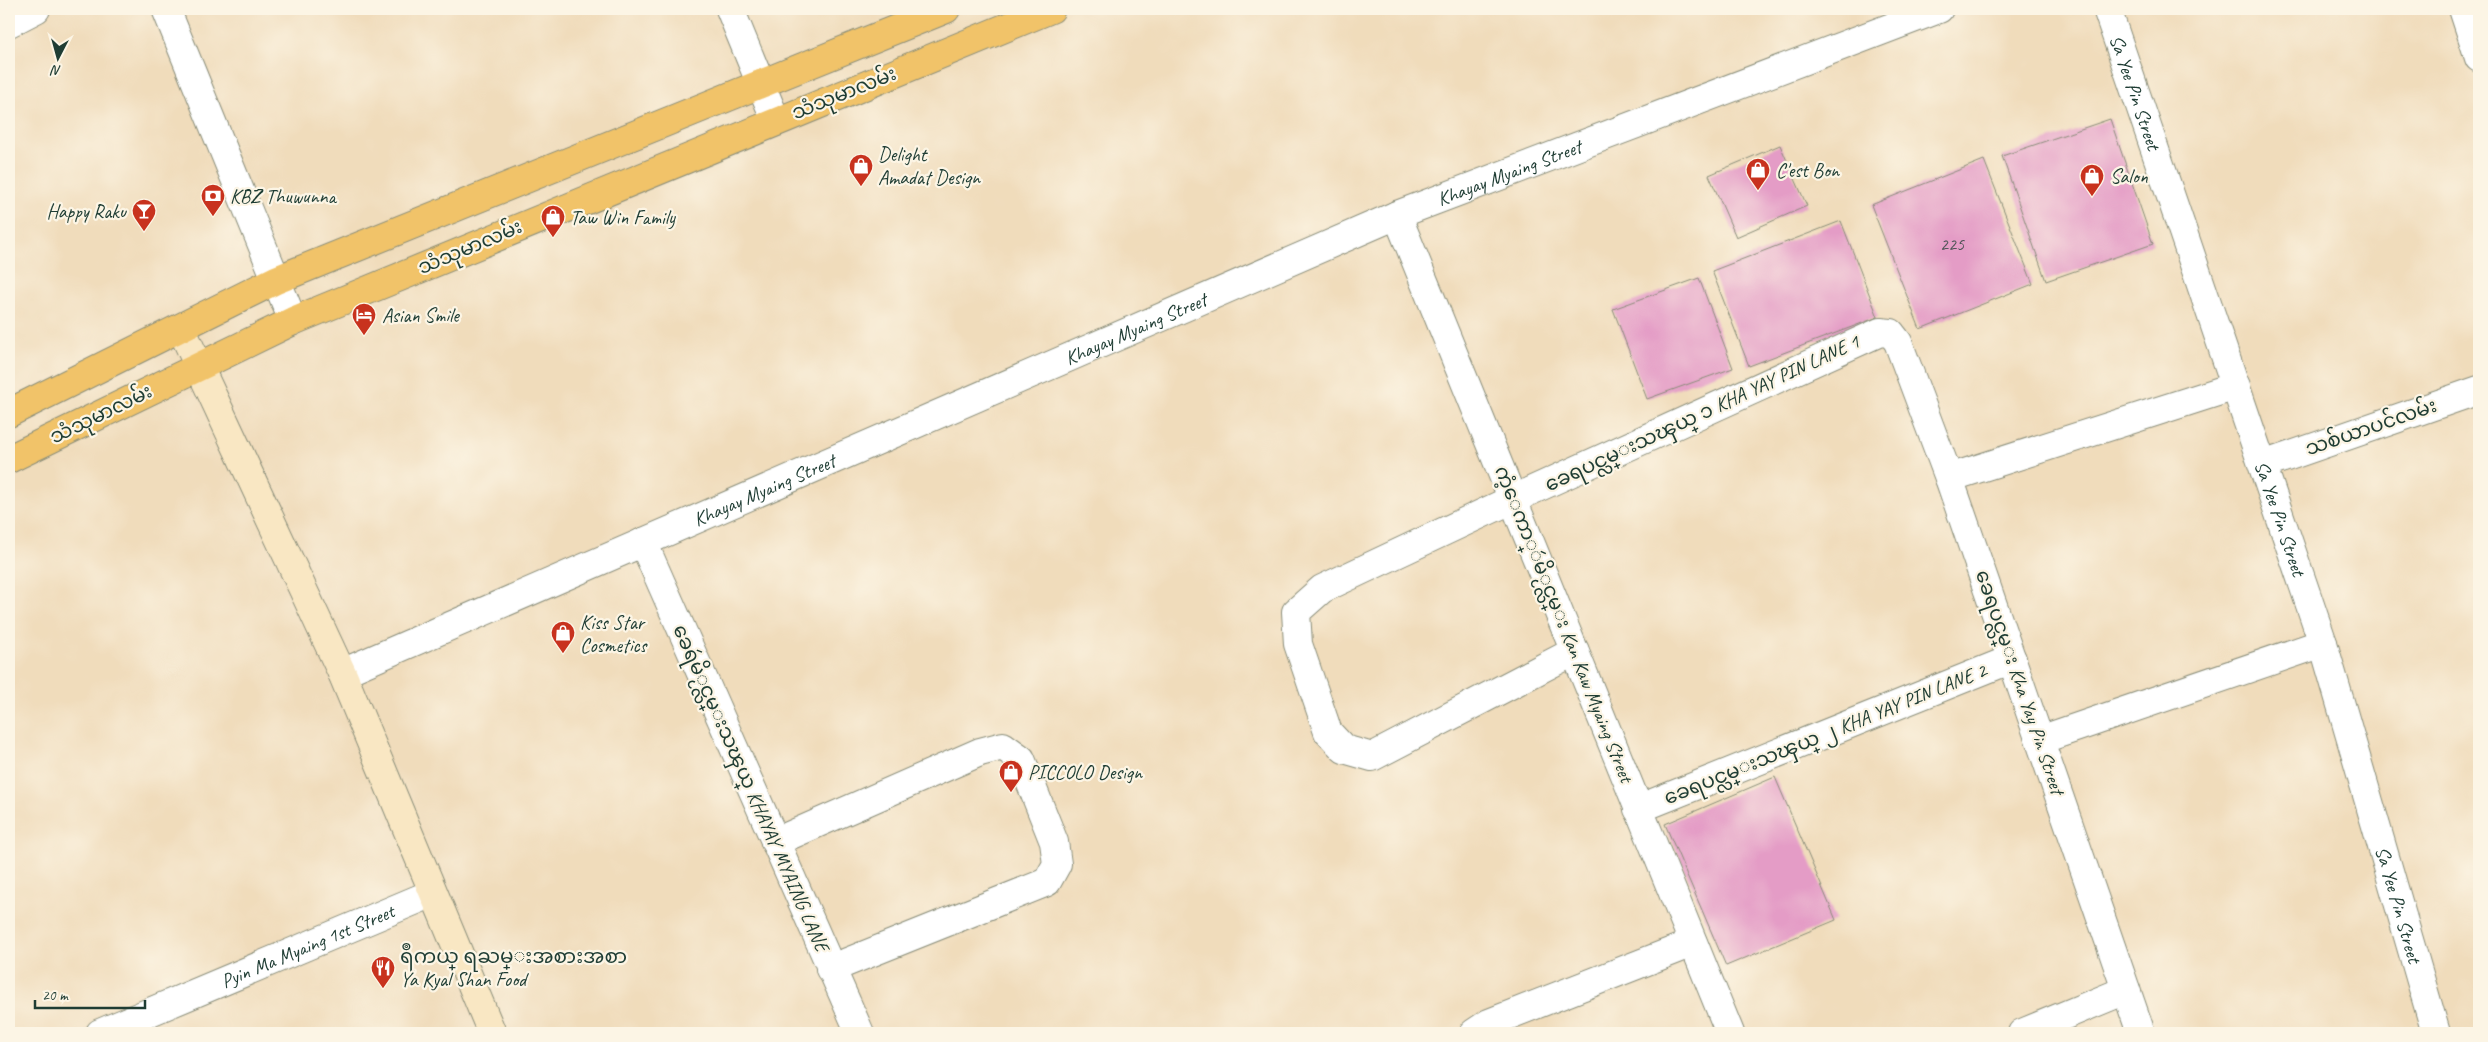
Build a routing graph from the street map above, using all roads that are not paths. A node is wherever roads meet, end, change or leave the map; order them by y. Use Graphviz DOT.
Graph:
graph roads {
  1 [pos="36,9"];
  2 [pos="166,9"];
  3 [pos="730,9"];
  4 [pos="946,9"];
  5 [pos="1051,9"];
  6 [pos="1939,9"];
  7 [pos="2107,9"];
  8 [pos="2470,18"];
  9 [pos="9,23"];
  10 [pos="2479,58"];
  11 [pos="761,82"];
  12 [pos="776,121"];
  13 [pos="1397,216"];
  14 [pos="276,280"];
  15 [pos="293,321"];
  16 [pos="181,328"];
  17 [pos="1891,333"];
  18 [pos="197,367"];
  19 [pos="2236,386"];
  20 [pos="2479,390"];
  21 [pos="9,413"];
  22 [pos="9,460"];
  23 [pos="2263,464"];
  24 [pos="1949,478"];
  25 [pos="1513,499"];
  26 [pos="644,542"];
  27 [pos="2322,643"];
  28 [pos="1575,651"];
  29 [pos="2012,659"];
  30 [pos="342,673"];
  31 [pos="2040,740"];
  32 [pos="1638,809"];
  33 [pos="775,842"];
  34 [pos="433,893"];
  35 [pos="1693,943"];
  36 [pos="830,969"];
  37 [pos="2126,990"];
  38 [pos="100,1033"];
  39 [pos="492,1033"];
  40 [pos="860,1033"];
  41 [pos="1474,1033"];
  42 [pos="1730,1033"];
  43 [pos="2022,1033"];
  44 [pos="2141,1033"];
  45 [pos="2436,1033"];
  1 -- 9 [label="street"];
  2 -- 14 [label="street"];
  3 -- 11 [label="street"];
  4 -- 11 [label="main road, သံသုမာလမ်း"];
  5 -- 12 [label="main road, သံသုမာလမ်း"];
  6 -- 13 [label="street, Khayay Myaing Street"];
  7 -- 19 [label="street, Sa Yee Pin Street"];
  8 -- 10 [label="street"];
  11 -- 12 [label="street"];
  11 -- 14 [label="main road, သံသုမာလမ်း"];
  12 -- 15 [label="main road, သံသုမာလမ်း"];
  13 -- 25 [label="street, ကံ့ေကာ္ဴမိႂင္လမ္း Kan Kaw Myaing Street"];
  13 -- 26 [label="street, Khayay Myaing Street"];
  14 -- 15 [label="street"];
  14 -- 16 [label="main road, သံသုမာလမ်း"];
  15 -- 18 [label="main road, သံသုမာလမ်း"];
  16 -- 18 [label="street"];
  16 -- 21 [label="main road, သံသုမာလမ်း"];
  17 -- 24 [label="street, ခေရပင္လမ္း Kha Yay Pin Street"];
  17 -- 25 [label="street, ခေရပင္လမ္းသၾယ္ ၁ KHA YAY PIN LANE 1"];
  18 -- 22 [label="main road, သံသုမာလမ်း"];
  18 -- 30 [label="street"];
  19 -- 23 [label="street, Sa Yee Pin Street"];
  19 -- 24 [label="street"];
  20 -- 23 [label="street, သစ်ယာပင်လမ်း"];
  23 -- 27 [label="street, Sa Yee Pin Street"];
  24 -- 29 [label="street, ခေရပင္လမ္း Kha Yay Pin Street"];
  25 -- 28 [label="street, ကံ့ေကာ္ဴမိႂင္လမ္း Kan Kaw Myaing Street"];
  25 -- 28 [label="street, ခေရပင္လမ္းသၾယ္ ၁ KHA YAY PIN LANE 1"];
  26 -- 30 [label="street, Khayay Myaing Street"];
  26 -- 33 [label="street, ခေရဴမိႂင္လမ္းသၾယ္ KHAYAY MYAING LANE"];
  27 -- 31 [label="street"];
  27 -- 45 [label="street, Sa Yee Pin Street"];
  28 -- 32 [label="street, ကံ့ေကာ္ဴမိႂင္လမ္း Kan Kaw Myaing Street"];
  29 -- 31 [label="street, ခေရပင္လမ္း Kha Yay Pin Street"];
  29 -- 32 [label="street, ခေရပင္လမ္းသၾယ္ ၂ KHA YAY PIN LANE 2"];
  30 -- 34 [label="street"];
  31 -- 37 [label="street, ခေရပင္လမ္း Kha Yay Pin Street"];
  32 -- 35 [label="street, ကံ့ေကာ္ဴမိႂင္လမ္း Kan Kaw Myaing Street"];
  33 -- 36 [label="street, ခေရဴမိႂင္လမ္းသၾယ္ KHAYAY MYAING LANE"];
  33 -- 36 [label="street"];
  34 -- 38 [label="street, Pyin Ma Myaing 1st Street"];
  34 -- 39 [label="street"];
  35 -- 41 [label="street"];
  35 -- 42 [label="street, ကံ့ေကာ္ဴမိႂင္လမ္း Kan Kaw Myaing Street"];
  36 -- 40 [label="street, ခေရဴမိႂင္လမ္းသၾယ္ KHAYAY MYAING LANE"];
  37 -- 43 [label="street"];
  37 -- 44 [label="street, ခေရပင္လမ္း Kha Yay Pin Street"];
}
